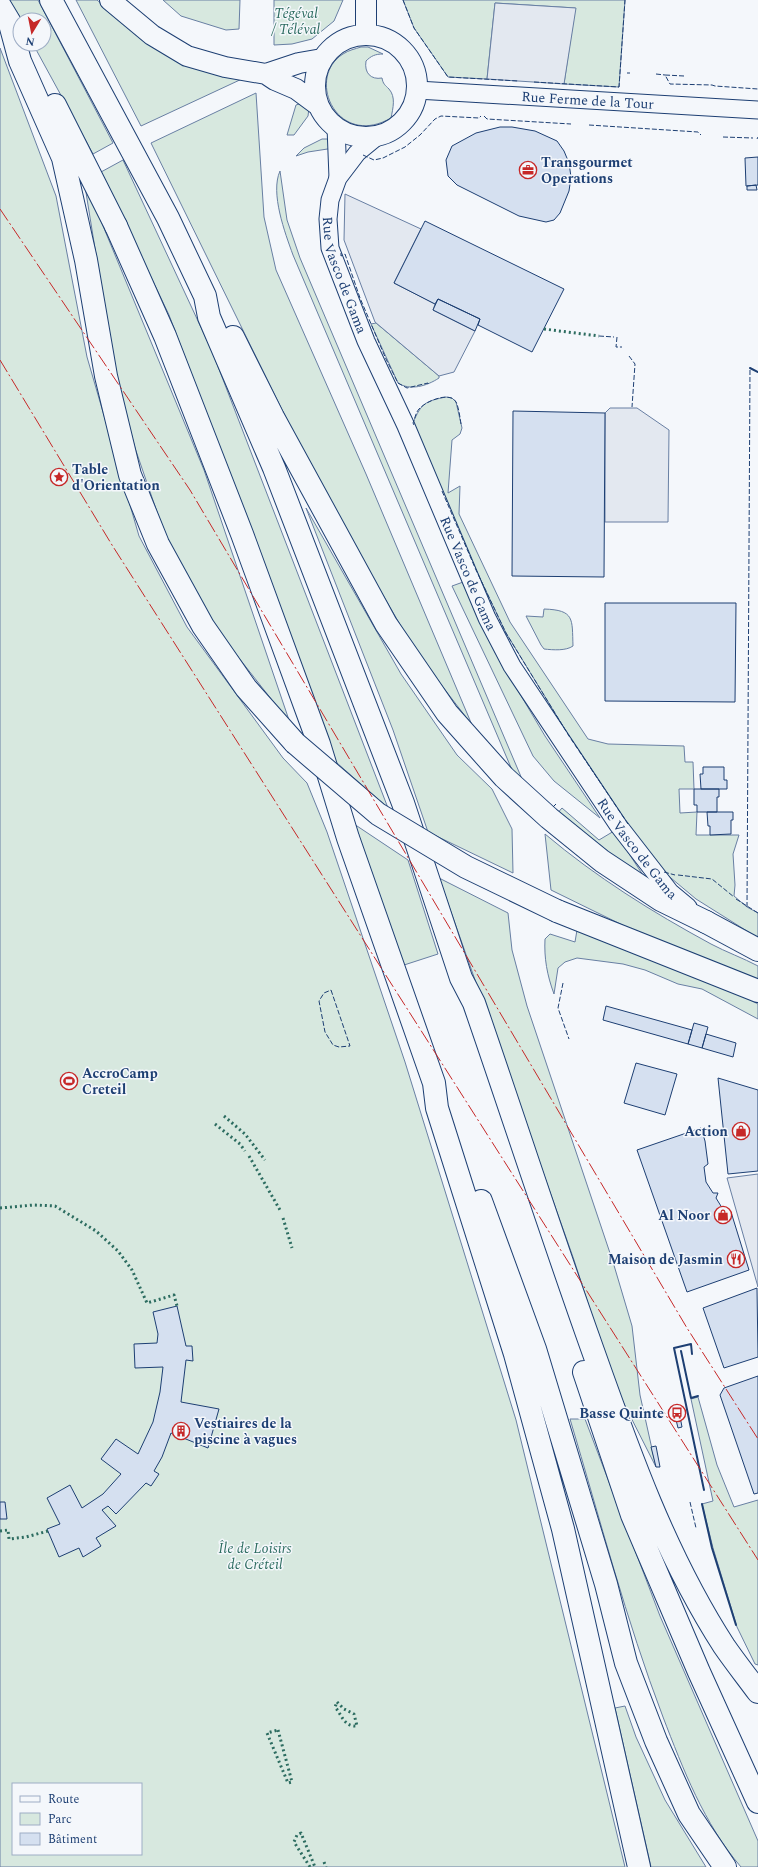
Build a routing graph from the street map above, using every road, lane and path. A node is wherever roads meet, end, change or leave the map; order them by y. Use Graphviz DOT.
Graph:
graph roads {
  1 [pos="51,0"];
  2 [pos="110,0"];
  3 [pos="366,0"];
  4 [pos="10,24"];
  5 [pos="366,35"];
  6 [pos="26,52"];
  7 [pos="322,59"];
  8 [pos="266,74"];
  9 [pos="418,90"];
  10 [pos="319,106"];
  11 [pos="758,110"];
  12 [pos="336,127"];
  13 [pos="379,135"];
  14 [pos="338,178"];
  15 [pos="205,296"];
  16 [pos="706,922"];
  17 [pos="758,950"];
  18 [pos="461,978"];
  19 [pos="758,991"];
  20 [pos="434,1083"];
  21 [pos="758,1692"];
  22 [pos="758,1802"];
  23 [pos="639,1867"];
  24 [pos="725,1867"];
  1 -- 15 [label="main road"];
  2 -- 8 [label="main road"];
  3 -- 5 [label="main road"];
  4 -- 19 [label="main road, bridge"];
  5 -- 7 [label="main road"];
  5 -- 9 [label="main road"];
  6 -- 20 [label="main road"];
  7 -- 8 [label="main road"];
  7 -- 10 [label="main road"];
  8 -- 10 [label="main road"];
  9 -- 11 [label="street, Rue Ferme de la Tour"];
  9 -- 13 [label="main road"];
  10 -- 12 [label="main road"];
  12 -- 13 [label="main road"];
  12 -- 14 [label="street, Rue Vasco de Gama"];
  13 -- 14 [label="street, Rue Vasco de Gama"];
  14 -- 16 [label="street, Rue Vasco de Gama"];
  15 -- 16 [label="main road"];
  15 -- 18 [label="main road"];
  16 -- 17 [label="main road"];
  18 -- 21 [label="main road"];
  18 -- 22 [label="main road"];
  20 -- 23 [label="main road"];
  20 -- 24 [label="main road"];
}
